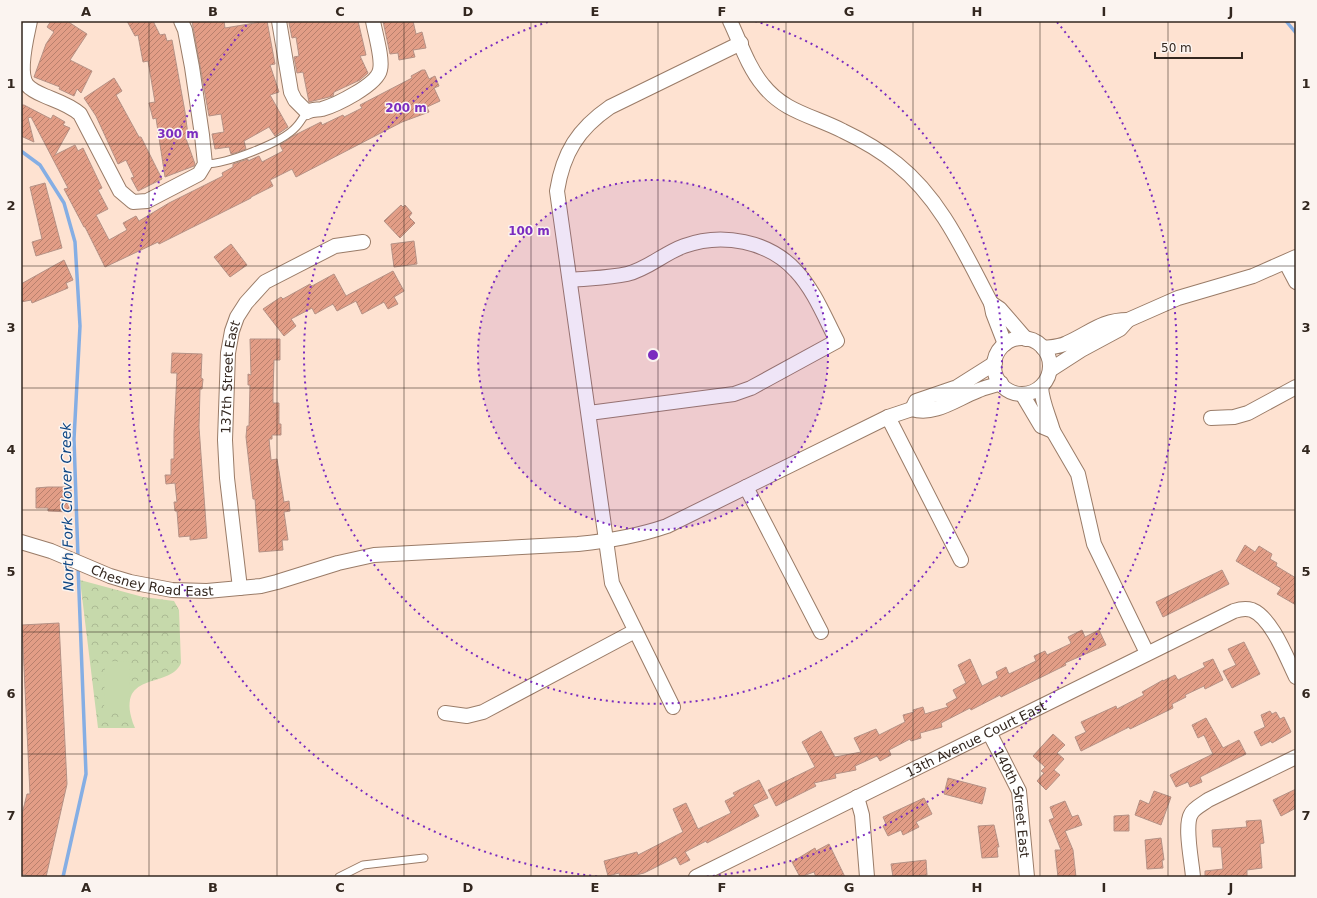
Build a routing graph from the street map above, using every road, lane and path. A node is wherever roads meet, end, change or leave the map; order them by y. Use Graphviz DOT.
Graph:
graph roads {
  1 [pos="30,21"];
  2 [pos="181,21"];
  3 [pos="279,21"];
  4 [pos="372,21"];
  5 [pos="730,21"];
  6 [pos="741,43"];
  7 [pos="22,58"];
  8 [pos="307,112"];
  9 [pos="203,166"];
  10 [pos="362,242"];
  11 [pos="1291,260"];
  12 [pos="570,280"];
  13 [pos="1296,282"];
  14 [pos="991,303"];
  15 [pos="1128,320"];
  16 [pos="1026,339"];
  17 [pos="1005,344"];
  18 [pos="1043,348"];
  19 [pos="995,363"];
  20 [pos="1050,370"];
  21 [pos="1001,383"];
  22 [pos="1041,387"];
  23 [pos="1296,387"];
  24 [pos="1022,394"];
  25 [pos="912,409"];
  26 [pos="589,413"];
  27 [pos="888,417"];
  28 [pos="1211,418"];
  29 [pos="1052,431"];
  30 [pos="746,487"];
  31 [pos="605,541"];
  32 [pos="21,542"];
  33 [pos="962,560"];
  34 [pos="240,588"];
  35 [pos="635,631"];
  36 [pos="821,632"];
  37 [pos="1148,653"];
  38 [pos="1296,677"];
  39 [pos="673,706"];
  40 [pos="445,713"];
  41 [pos="990,732"];
  42 [pos="1296,757"];
  43 [pos="857,797"];
  44 [pos="424,858"];
  45 [pos="700,876"];
  46 [pos="339,877"];
  47 [pos="867,877"];
  48 [pos="1028,877"];
  49 [pos="1193,877"];
  1 -- 7 [label="street"];
  2 -- 9 [label="street"];
  3 -- 8 [label="street"];
  4 -- 8 [label="street"];
  5 -- 6 [label="street"];
  6 -- 12 [label="street"];
  6 -- 14 [label="street"];
  7 -- 9 [label="street"];
  8 -- 9 [label="lane"];
  10 -- 34 [label="street, 137th Street East"];
  11 -- 13 [label="street"];
  11 -- 15 [label="street"];
  12 -- 26 [label="street"];
  12 -- 26 [label="street"];
  14 -- 16 [label="street"];
  14 -- 17 [label="street"];
  15 -- 18 [label="street"];
  15 -- 20 [label="street"];
  16 -- 17 [label="street"];
  16 -- 18 [label="street"];
  17 -- 19 [label="street"];
  18 -- 20 [label="street"];
  19 -- 21 [label="street"];
  19 -- 25 [label="street"];
  20 -- 22 [label="street"];
  21 -- 24 [label="street"];
  21 -- 25 [label="street"];
  22 -- 24 [label="street"];
  22 -- 29 [label="street"];
  23 -- 28 [label="street"];
  24 -- 29 [label="street"];
  25 -- 27 [label="street, Chesney Road East"];
  26 -- 31 [label="street"];
  27 -- 30 [label="street, Chesney Road East"];
  27 -- 33 [label="street"];
  29 -- 37 [label="street"];
  30 -- 31 [label="street, Chesney Road East"];
  30 -- 36 [label="street"];
  31 -- 34 [label="street, Chesney Road East"];
  31 -- 35 [label="street"];
  32 -- 34 [label="street, Chesney Road East"];
  35 -- 39 [label="street"];
  35 -- 40 [label="street"];
  37 -- 38 [label="street, 13th Avenue Court East"];
  37 -- 41 [label="street, 13th Avenue Court East"];
  41 -- 43 [label="street, 13th Avenue Court East"];
  41 -- 48 [label="street, 140th Street East"];
  42 -- 49 [label="street"];
  43 -- 45 [label="street, 13th Avenue Court East"];
  43 -- 47 [label="street"];
  44 -- 46 [label="lane"];
}
